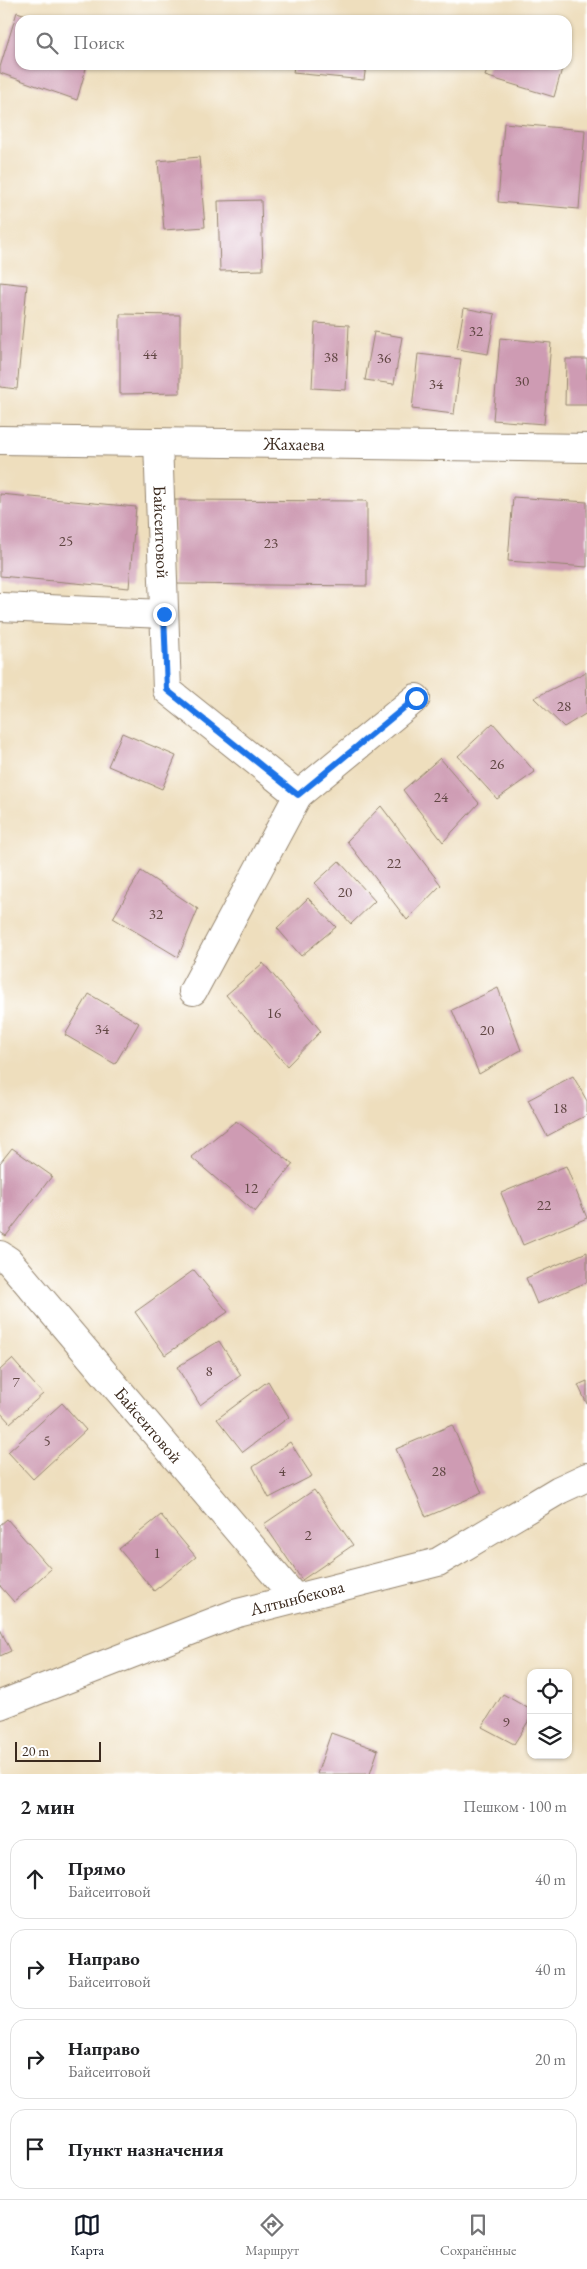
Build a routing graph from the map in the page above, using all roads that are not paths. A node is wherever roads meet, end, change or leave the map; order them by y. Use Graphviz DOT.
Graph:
graph roads {
  1 [pos="0,440"];
  2 [pos="158,442"];
  3 [pos="587,448"];
  4 [pos="0,608"];
  5 [pos="164,614"];
  6 [pos="416,698"];
  7 [pos="298,795"];
  8 [pos="192,990"];
  9 [pos="0,1255"];
  10 [pos="587,1477"];
  11 [pos="295,1598"];
  12 [pos="0,1705"];
  1 -- 2 [label="street, Жахаева"];
  2 -- 3 [label="street, Жахаева"];
  2 -- 5 [label="street, Байсеитовой"];
  4 -- 5 [label="street"];
  5 -- 7 [label="street, Байсеитовой"];
  6 -- 7 [label="street"];
  7 -- 8 [label="street"];
  9 -- 11 [label="street, Байсеитовой"];
  10 -- 11 [label="street, Алтынбекова"];
  11 -- 12 [label="street, Алтынбекова"];
}
